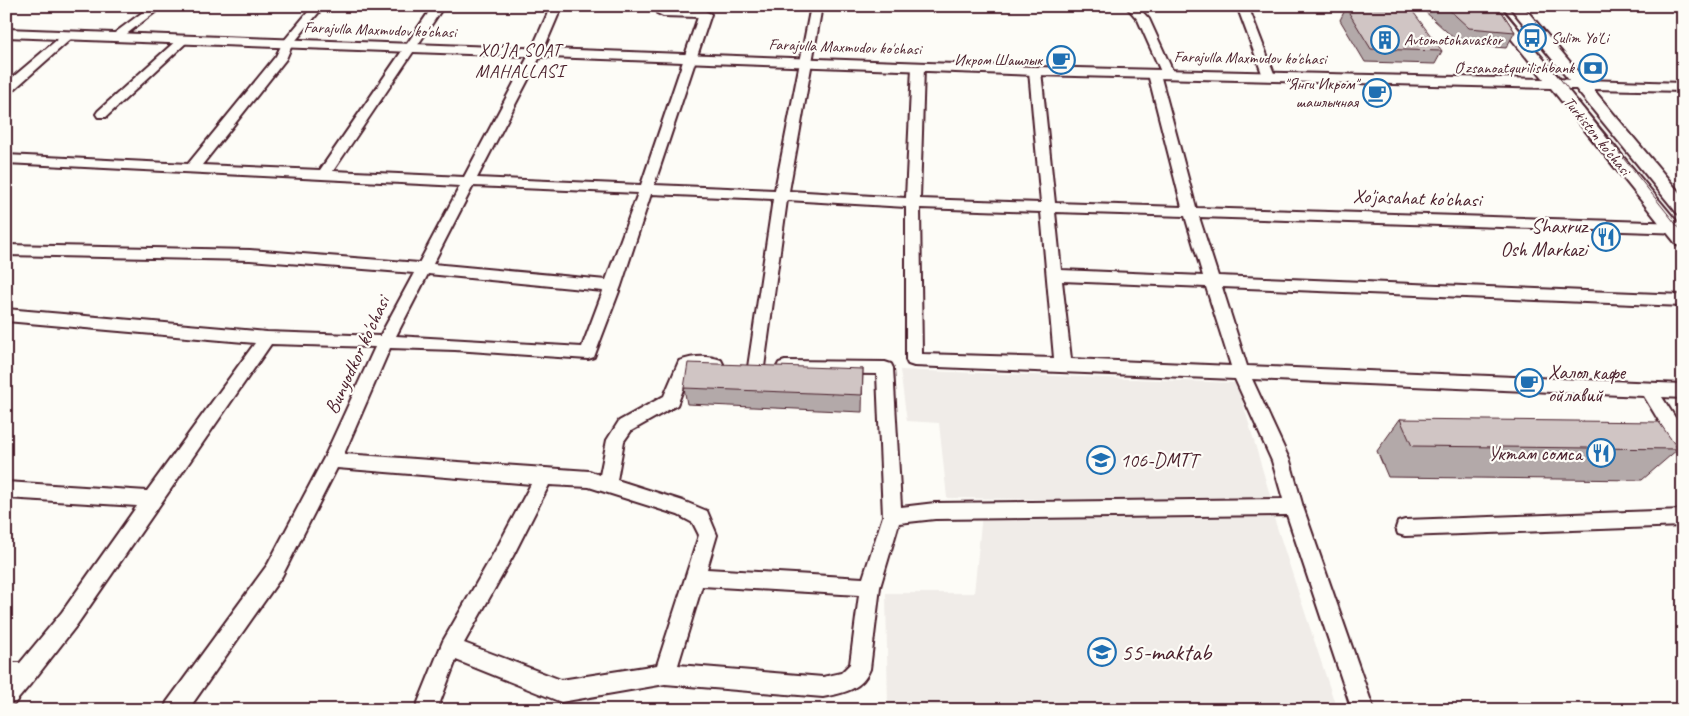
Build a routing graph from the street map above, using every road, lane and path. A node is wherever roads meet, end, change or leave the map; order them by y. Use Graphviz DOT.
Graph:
graph roads {
  1 [pos="158,6"];
  2 [pos="319,6"];
  3 [pos="439,6"];
  4 [pos="557,6"];
  5 [pos="817,6"];
  6 [pos="1131,6"];
  7 [pos="1242,6"];
  8 [pos="1492,6"];
  9 [pos="1516,6"];
  10 [pos="663,13"];
  11 [pos="6,33"];
  12 [pos="69,35"];
  13 [pos="116,37"];
  14 [pos="183,40"];
  15 [pos="287,44"];
  16 [pos="409,49"];
  17 [pos="536,53"];
  18 [pos="692,58"];
  19 [pos="806,63"];
  20 [pos="918,67"];
  21 [pos="1035,71"];
  22 [pos="1161,74"];
  23 [pos="1269,76"];
  24 [pos="1554,83"];
  25 [pos="1580,84"];
  26 [pos="1683,87"];
  27 [pos="6,90"];
  28 [pos="102,114"];
  29 [pos="6,159"];
  30 [pos="191,169"];
  31 [pos="324,175"];
  32 [pos="469,182"];
  33 [pos="646,190"];
  34 [pos="781,195"];
  35 [pos="913,203"];
  36 [pos="1048,207"];
  37 [pos="1683,209"];
  38 [pos="1190,211"];
  39 [pos="1677,227"];
  40 [pos="1683,241"];
  41 [pos="6,250"];
  42 [pos="422,268"];
  43 [pos="1055,275"];
  44 [pos="1214,283"];
  45 [pos="613,286"];
  46 [pos="1683,301"];
  47 [pos="6,315"];
  48 [pos="267,338"];
  49 [pos="385,342"];
  50 [pos="1063,365"];
  51 [pos="756,367"];
  52 [pos="1241,373"];
  53 [pos="1649,390"];
  54 [pos="1683,391"];
  55 [pos="1683,446"];
  56 [pos="332,460"];
  57 [pos="544,478"];
  58 [pos="607,484"];
  59 [pos="6,490"];
  60 [pos="152,499"];
  61 [pos="1294,507"];
  62 [pos="892,516"];
  63 [pos="1683,518"];
  64 [pos="1405,528"];
  65 [pos="695,577"];
  66 [pos="870,587"];
  67 [pos="450,648"];
  68 [pos="16,673"];
  69 [pos="665,674"];
  70 [pos="6,697"];
  71 [pos="175,710"];
  72 [pos="426,710"];
  73 [pos="1363,710"];
  1 -- 13 [label="street"];
  2 -- 15 [label="street"];
  3 -- 16 [label="street"];
  4 -- 17 [label="street, Bunyodkor ko'chasi"];
  5 -- 19 [label="street"];
  6 -- 22 [label="street"];
  7 -- 23 [label="street"];
  8 -- 24 [label="main road, Turkiston ko'chasi"];
  9 -- 25 [label="main road, Turkiston ko'chasi"];
  10 -- 18 [label="street"];
  11 -- 12 [label="main road, Farajulla Maxmudov ko'chasi"];
  12 -- 13 [label="main road, Farajulla Maxmudov ko'chasi"];
  12 -- 27 [label="street"];
  13 -- 14 [label="main road, Farajulla Maxmudov ko'chasi"];
  14 -- 15 [label="main road, Farajulla Maxmudov ko'chasi"];
  14 -- 28 [label="street"];
  15 -- 16 [label="main road, Farajulla Maxmudov ko'chasi"];
  15 -- 30 [label="street"];
  16 -- 17 [label="main road, Farajulla Maxmudov ko'chasi"];
  16 -- 31 [label="street"];
  17 -- 18 [label="main road, Farajulla Maxmudov ko'chasi"];
  17 -- 32 [label="street, Bunyodkor ko'chasi"];
  18 -- 19 [label="main road, Farajulla Maxmudov ko'chasi"];
  18 -- 33 [label="street"];
  19 -- 20 [label="main road, Farajulla Maxmudov ko'chasi"];
  19 -- 34 [label="street"];
  20 -- 21 [label="main road, Farajulla Maxmudov ko'chasi"];
  20 -- 35 [label="street"];
  21 -- 22 [label="main road, Farajulla Maxmudov ko'chasi"];
  21 -- 36 [label="street"];
  22 -- 23 [label="main road, Farajulla Maxmudov ko'chasi"];
  22 -- 38 [label="street"];
  23 -- 24 [label="main road, Farajulla Maxmudov ko'chasi"];
  24 -- 25 [label="main road, Farajulla Maxmudov ko'chasi"];
  24 -- 39 [label="main road, Turkiston ko'chasi"];
  25 -- 26 [label="main road, Farajulla Maxmudov ko'chasi"];
  25 -- 37 [label="main road, Turkiston ko'chasi"];
  29 -- 30 [label="street, Xo'jasahat ko'chasi"];
  30 -- 31 [label="street, Xo'jasahat ko'chasi"];
  31 -- 32 [label="street, Xo'jasahat ko'chasi"];
  32 -- 33 [label="street, Xo'jasahat ko'chasi"];
  32 -- 42 [label="street, Bunyodkor ko'chasi"];
  33 -- 34 [label="street, Xo'jasahat ko'chasi"];
  33 -- 45 [label="street"];
  34 -- 35 [label="street, Xo'jasahat ko'chasi"];
  34 -- 51 [label="street"];
  35 -- 36 [label="street, Xo'jasahat ko'chasi"];
  35 -- 50 [label="street"];
  36 -- 38 [label="street, Xo'jasahat ko'chasi"];
  36 -- 43 [label="street"];
  38 -- 39 [label="street, Xo'jasahat ko'chasi"];
  38 -- 44 [label="street"];
  39 -- 40 [label="main road, Turkiston ko'chasi"];
  41 -- 42 [label="street"];
  42 -- 45 [label="street"];
  42 -- 49 [label="street, Bunyodkor ko'chasi"];
  43 -- 44 [label="street"];
  43 -- 50 [label="street"];
  44 -- 46 [label="street"];
  44 -- 52 [label="street"];
  45 -- 49 [label="street"];
  47 -- 48 [label="street"];
  48 -- 49 [label="street"];
  48 -- 60 [label="street"];
  49 -- 56 [label="street, Bunyodkor ko'chasi"];
  50 -- 52 [label="street"];
  51 -- 58 [label="street"];
  51 -- 62 [label="street"];
  52 -- 53 [label="street"];
  52 -- 61 [label="street"];
  53 -- 54 [label="street"];
  53 -- 55 [label="street"];
  56 -- 57 [label="street"];
  56 -- 71 [label="street, Bunyodkor ko'chasi"];
  57 -- 58 [label="street"];
  57 -- 67 [label="street"];
  58 -- 65 [label="street"];
  59 -- 60 [label="street"];
  60 -- 68 [label="street"];
  61 -- 62 [label="street"];
  61 -- 73 [label="street"];
  62 -- 66 [label="street"];
  63 -- 64 [label="street"];
  65 -- 66 [label="street"];
  65 -- 69 [label="street"];
  66 -- 69 [label="street"];
  67 -- 69 [label="street"];
  67 -- 72 [label="street"];
  68 -- 70 [label="street"];
}
